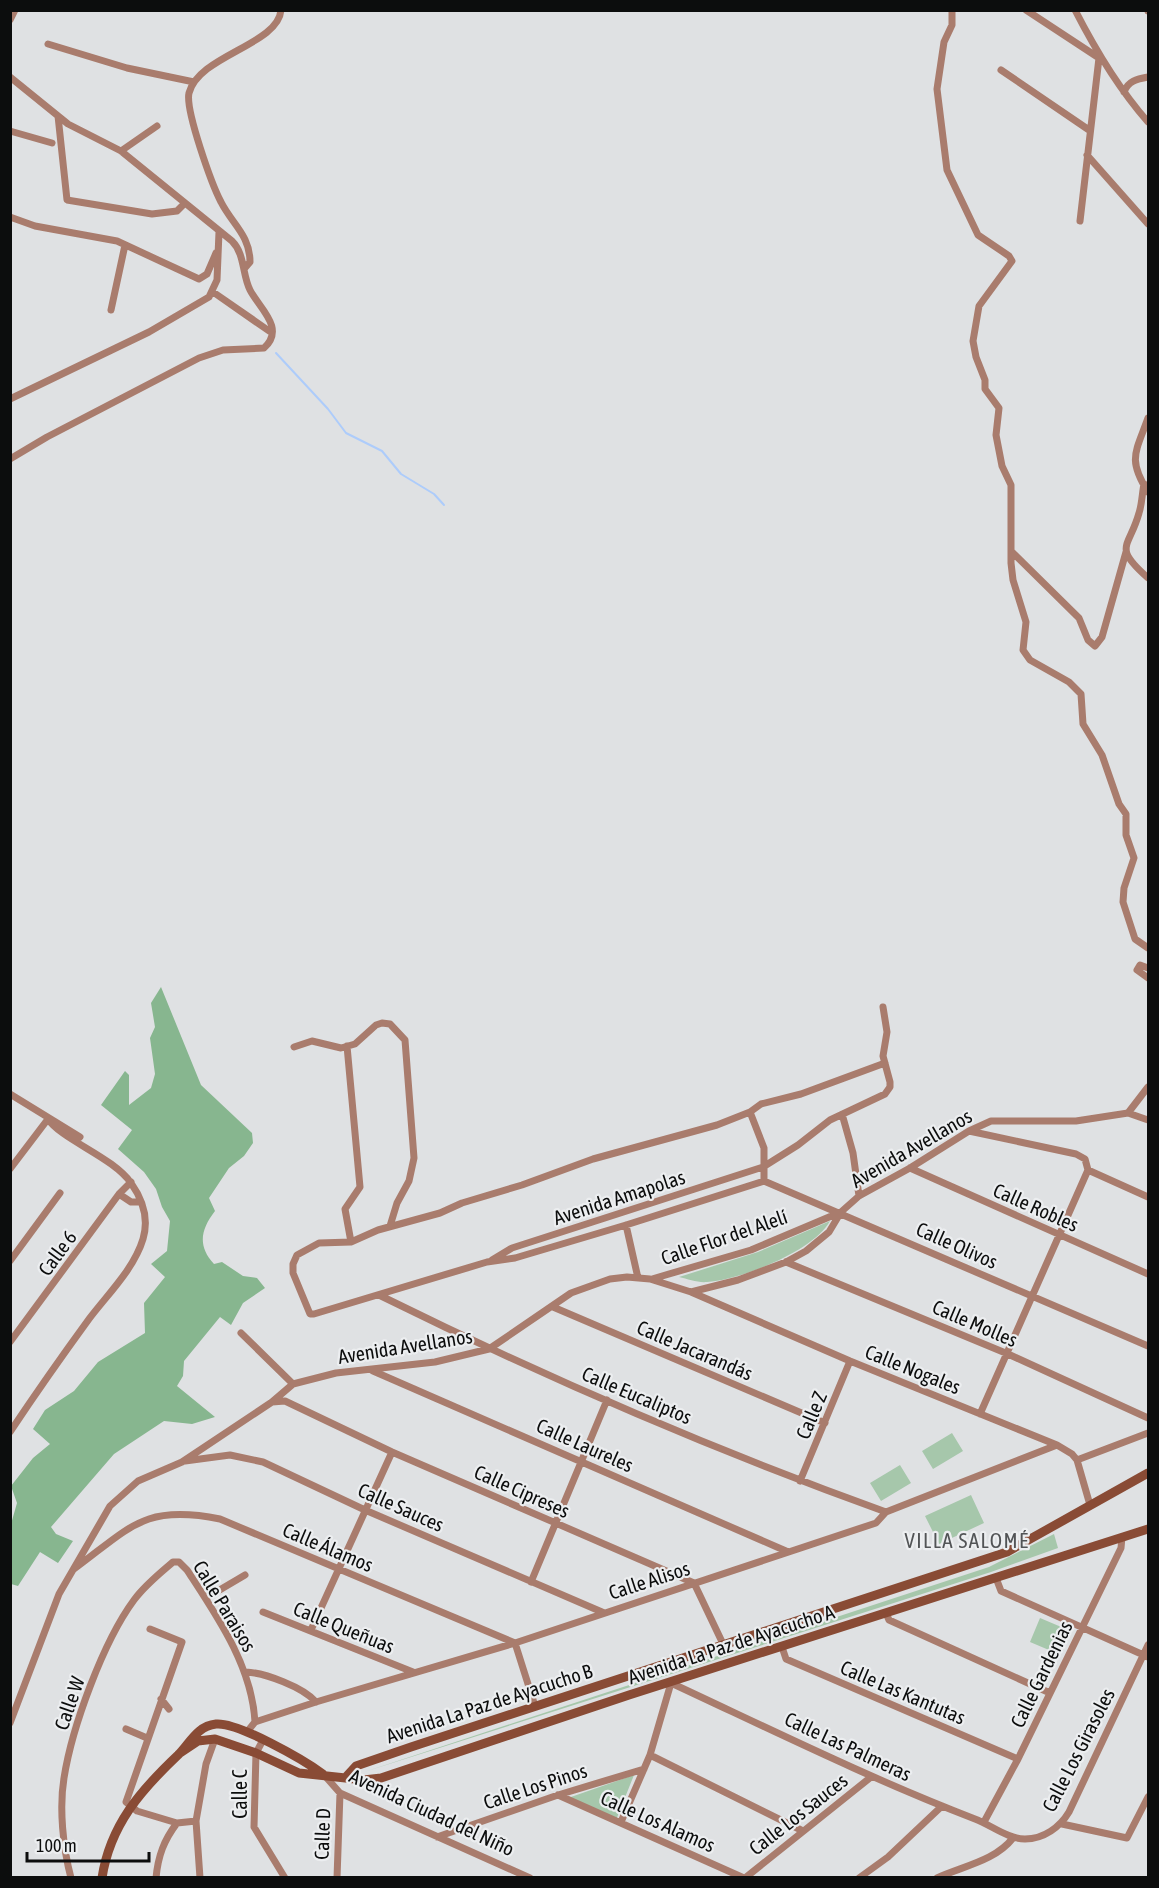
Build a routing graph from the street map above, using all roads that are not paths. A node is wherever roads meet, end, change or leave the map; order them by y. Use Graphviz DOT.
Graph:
graph roads {
  1 [pos="15,10"];
  2 [pos="281,10"];
  3 [pos="952,10"];
  4 [pos="1026,10"];
  5 [pos="1075,10"];
  6 [pos="10,20"];
  7 [pos="48,44"];
  8 [pos="1099,58"];
  9 [pos="1001,70"];
  10 [pos="10,77"];
  11 [pos="1149,77"];
  12 [pos="194,82"];
  13 [pos="1124,92"];
  14 [pos="58,116"];
  15 [pos="1149,122"];
  16 [pos="157,126"];
  17 [pos="1089,130"];
  18 [pos="10,131"];
  19 [pos="52,143"];
  20 [pos="121,151"];
  21 [pos="1087,155"];
  22 [pos="185,203"];
  23 [pos="10,217"];
  24 [pos="1080,221"];
  25 [pos="1149,224"];
  26 [pos="219,232"];
  27 [pos="125,245"];
  28 [pos="218,252"];
  29 [pos="244,269"];
  30 [pos="213,292"];
  31 [pos="111,310"];
  32 [pos="272,333"];
  33 [pos="10,399"];
  34 [pos="1149,418"];
  35 [pos="10,459"];
  36 [pos="1143,484"];
  37 [pos="1149,492"];
  38 [pos="1012,552"];
  39 [pos="1126,552"];
  40 [pos="1149,578"];
  41 [pos="1149,948"];
  42 [pos="1149,968"];
  43 [pos="1149,978"];
  44 [pos="883,1007"];
  45 [pos="347,1046"];
  46 [pos="294,1047"];
  47 [pos="885,1063"];
  48 [pos="1149,1087"];
  49 [pos="10,1094"];
  50 [pos="750,1112"];
  51 [pos="1128,1113"];
  52 [pos="842,1114"];
  53 [pos="48,1119"];
  54 [pos="1149,1120"];
  55 [pos="969,1131"];
  56 [pos="763,1167"];
  57 [pos="910,1168"];
  58 [pos="10,1169"];
  59 [pos="1088,1170"];
  60 [pos="129,1181"];
  61 [pos="764,1181"];
  62 [pos="60,1193"];
  63 [pos="119,1194"];
  64 [pos="860,1196"];
  65 [pos="1149,1197"];
  66 [pos="141,1202"];
  67 [pos="842,1212"];
  68 [pos="390,1226"];
  69 [pos="626,1226"];
  70 [pos="1060,1236"];
  71 [pos="351,1242"];
  72 [pos="10,1261"];
  73 [pos="786,1262"];
  74 [pos="487,1263"];
  75 [pos="1149,1275"];
  76 [pos="638,1278"];
  77 [pos="650,1279"];
  78 [pos="691,1292"];
  79 [pos="380,1296"];
  80 [pos="1033,1297"];
  81 [pos="553,1307"];
  82 [pos="241,1333"];
  83 [pos="10,1342"];
  84 [pos="1149,1346"];
  85 [pos="489,1349"];
  86 [pos="1008,1354"];
  87 [pos="850,1361"];
  88 [pos="370,1370"];
  89 [pos="293,1384"];
  90 [pos="607,1400"];
  91 [pos="272,1402"];
  92 [pos="980,1414"];
  93 [pos="1149,1418"];
  94 [pos="825,1423"];
  95 [pos="10,1432"];
  96 [pos="1149,1433"];
  97 [pos="1057,1445"];
  98 [pos="392,1452"];
  99 [pos="1077,1460"];
  100 [pos="581,1461"];
  101 [pos="182,1462"];
  102 [pos="1149,1473"];
  103 [pos="801,1481"];
  104 [pos="1090,1505"];
  105 [pos="365,1510"];
  106 [pos="886,1512"];
  107 [pos="555,1524"];
  108 [pos="1149,1529"];
  109 [pos="1122,1537"];
  110 [pos="786,1551"];
  111 [pos="173,1563"];
  112 [pos="338,1570"];
  113 [pos="72,1571"];
  114 [pos="245,1575"];
  115 [pos="996,1578"];
  116 [pos="531,1582"];
  117 [pos="694,1583"];
  118 [pos="206,1598"];
  119 [pos="263,1612"];
  120 [pos="602,1612"];
  121 [pos="886,1613"];
  122 [pos="1082,1628"];
  123 [pos="150,1629"];
  124 [pos="311,1630"];
  125 [pos="515,1643"];
  126 [pos="1149,1645"];
  127 [pos="724,1646"];
  128 [pos="782,1647"];
  129 [pos="1146,1655"];
  130 [pos="246,1672"];
  131 [pos="413,1672"];
  132 [pos="671,1683"];
  133 [pos="1050,1693"];
  134 [pos="161,1698"];
  135 [pos="316,1702"];
  136 [pos="535,1706"];
  137 [pos="169,1709"];
  138 [pos="255,1722"];
  139 [pos="10,1724"];
  140 [pos="126,1729"];
  141 [pos="247,1732"];
  142 [pos="147,1738"];
  143 [pos="214,1739"];
  144 [pos="263,1740"];
  145 [pos="180,1753"];
  146 [pos="256,1753"];
  147 [pos="650,1755"];
  148 [pos="1018,1760"];
  149 [pos="644,1768"];
  150 [pos="323,1774"];
  151 [pos="871,1777"];
  152 [pos="345,1778"];
  153 [pos="340,1792"];
  154 [pos="558,1795"];
  155 [pos="1149,1797"];
  156 [pos="942,1806"];
  157 [pos="130,1807"];
  158 [pos="196,1821"];
  159 [pos="621,1822"];
  160 [pos="984,1822"];
  161 [pos="177,1823"];
  162 [pos="1062,1824"];
  163 [pos="801,1830"];
  164 [pos="437,1837"];
  165 [pos="1013,1838"];
  166 [pos="71,1878"];
  167 [pos="102,1878"];
  168 [pos="156,1878"];
  169 [pos="200,1878"];
  170 [pos="285,1878"];
  171 [pos="337,1878"];
  172 [pos="530,1878"];
  173 [pos="745,1878"];
  174 [pos="859,1878"];
  175 [pos="938,1878"];
  1 -- 6 [label="street"];
  2 -- 12 [label="street"];
  3 -- 38 [label="street"];
  4 -- 8 [label="street"];
  5 -- 8 [label="street"];
  7 -- 12 [label="street"];
  8 -- 13 [label="street"];
  8 -- 17 [label="street"];
  9 -- 17 [label="street"];
  10 -- 14 [label="street"];
  11 -- 13 [label="street"];
  12 -- 29 [label="street"];
  13 -- 15 [label="street"];
  14 -- 20 [label="street"];
  14 -- 22 [label="street"];
  16 -- 20 [label="street"];
  17 -- 21 [label="street"];
  18 -- 19 [label="street"];
  20 -- 22 [label="street"];
  21 -- 24 [label="street"];
  21 -- 25 [label="street"];
  22 -- 26 [label="street"];
  23 -- 27 [label="street"];
  26 -- 28 [label="street"];
  26 -- 29 [label="street"];
  27 -- 28 [label="street"];
  27 -- 31 [label="street"];
  28 -- 30 [label="street"];
  29 -- 32 [label="street"];
  30 -- 32 [label="street"];
  30 -- 33 [label="street"];
  32 -- 35 [label="street"];
  34 -- 36 [label="street"];
  36 -- 37 [label="street"];
  36 -- 39 [label="street"];
  38 -- 39 [label="street"];
  38 -- 41 [label="street"];
  39 -- 40 [label="street"];
  42 -- 43 [label="street"];
  44 -- 47 [label="street"];
  45 -- 46 [label="street"];
  45 -- 68 [label="street"];
  45 -- 71 [label="street"];
  47 -- 50 [label="street"];
  47 -- 52 [label="street, Avenida Amapolas"];
  48 -- 51 [label="street"];
  49 -- 53 [label="street"];
  50 -- 56 [label="street"];
  50 -- 68 [label="street"];
  51 -- 54 [label="street"];
  51 -- 55 [label="street, Avenida Avellanos"];
  52 -- 56 [label="street, Avenida Amapolas"];
  52 -- 64 [label="street"];
  53 -- 58 [label="street"];
  53 -- 60 [label="street"];
  55 -- 57 [label="street, Avenida Avellanos"];
  55 -- 59 [label="street"];
  56 -- 61 [label="street"];
  56 -- 74 [label="street, Avenida Amapolas"];
  57 -- 64 [label="street, Avenida Avellanos"];
  57 -- 70 [label="street, Calle Robles"];
  59 -- 65 [label="street"];
  59 -- 70 [label="street"];
  60 -- 63 [label="street, Calle 6"];
  60 -- 66 [label="street"];
  61 -- 67 [label="street, Calle Olivos"];
  61 -- 69 [label="street, Avenida Amapolas"];
  62 -- 72 [label="street"];
  63 -- 66 [label="street"];
  63 -- 83 [label="street, Calle 6"];
  64 -- 67 [label="street, Avenida Avellanos"];
  66 -- 95 [label="street"];
  67 -- 73 [label="street, Avenida Avellanos"];
  67 -- 77 [label="street, Calle Flor del Alelí"];
  67 -- 80 [label="street, Calle Olivos"];
  68 -- 71 [label="street"];
  69 -- 74 [label="street, Avenida Amapolas"];
  69 -- 76 [label="street"];
  70 -- 75 [label="street, Calle Robles"];
  70 -- 80 [label="street"];
  71 -- 79 [label="street, Avenida Amapolas"];
  73 -- 78 [label="street, Avenida Avellanos"];
  73 -- 86 [label="street, Calle Molles"];
  74 -- 79 [label="street, Avenida Amapolas"];
  76 -- 77 [label="street, Avenida Avellanos"];
  76 -- 81 [label="street, Avenida Avellanos"];
  77 -- 78 [label="street, Avenida Avellanos"];
  78 -- 87 [label="street, Calle Nogales"];
  79 -- 85 [label="street, Calle Eucaliptos"];
  80 -- 84 [label="street, Calle Olivos"];
  80 -- 86 [label="street"];
  81 -- 85 [label="street, Avenida Avellanos"];
  81 -- 94 [label="street, Calle Jacarandás"];
  82 -- 89 [label="street"];
  85 -- 88 [label="street, Avenida Avellanos"];
  85 -- 90 [label="street, Calle Eucaliptos"];
  86 -- 92 [label="street"];
  86 -- 93 [label="street, Calle Molles"];
  87 -- 92 [label="street, Calle Nogales"];
  87 -- 94 [label="street, Calle Z"];
  88 -- 89 [label="street, Avenida Avellanos"];
  88 -- 100 [label="street, Calle Laureles"];
  89 -- 91 [label="street, Avenida Avellanos"];
  90 -- 100 [label="street"];
  90 -- 103 [label="street, Calle Eucaliptos"];
  91 -- 98 [label="street, Calle Cipreses"];
  91 -- 101 [label="street, Avenida Avellanos"];
  92 -- 97 [label="street, Calle Nogales"];
  94 -- 103 [label="street, Calle Z"];
  96 -- 99 [label="street"];
  97 -- 99 [label="street, Calle Nogales"];
  97 -- 106 [label="street, Calle Alisos"];
  98 -- 105 [label="street"];
  98 -- 107 [label="street, Calle Cipreses"];
  99 -- 104 [label="street"];
  100 -- 107 [label="street"];
  100 -- 110 [label="street, Calle Laureles"];
  101 -- 105 [label="street, Calle Sauces"];
  101 -- 113 [label="street, Avenida Avellanos"];
  102 -- 104 [label="main road, Avenida La Paz de Ayacucho B"];
  103 -- 106 [label="street, Calle Eucaliptos"];
  104 -- 127 [label="main road, Avenida La Paz de Ayacucho B"];
  105 -- 112 [label="street"];
  105 -- 116 [label="street, Calle Sauces"];
  106 -- 110 [label="street, Calle Alisos"];
  107 -- 116 [label="street"];
  107 -- 117 [label="street, Calle Cipreses"];
  108 -- 109 [label="main road, Avenida La Paz de Ayacucho A"];
  109 -- 115 [label="main road, Avenida La Paz de Ayacucho A"];
  109 -- 122 [label="street, Calle Gardenias"];
  110 -- 117 [label="street, Calle Alisos"];
  111 -- 118 [label="street, Calle Paraisos"];
  111 -- 166 [label="street, Calle W"];
  112 -- 113 [label="street, Calle Álamos"];
  112 -- 124 [label="street"];
  112 -- 125 [label="street, Calle Álamos"];
  113 -- 139 [label="street, Avenida Avellanos"];
  114 -- 118 [label="street"];
  115 -- 121 [label="main road, Avenida La Paz de Ayacucho A"];
  115 -- 122 [label="street"];
  116 -- 120 [label="street, Calle Sauces"];
  117 -- 120 [label="street, Calle Alisos"];
  117 -- 127 [label="street"];
  118 -- 130 [label="street, Calle Paraisos"];
  119 -- 124 [label="street, Calle Queñuas"];
  120 -- 125 [label="street, Calle Alisos"];
  121 -- 128 [label="main road, Avenida La Paz de Ayacucho A"];
  121 -- 133 [label="street"];
  122 -- 129 [label="street"];
  122 -- 133 [label="street, Calle Gardenias"];
  123 -- 134 [label="street"];
  124 -- 131 [label="street, Calle Queñuas"];
  125 -- 131 [label="street, Calle Alisos"];
  125 -- 136 [label="street"];
  126 -- 129 [label="street, Calle Los Girasoles"];
  127 -- 136 [label="main road, Avenida La Paz de Ayacucho B"];
  128 -- 132 [label="main road, Avenida La Paz de Ayacucho A"];
  128 -- 148 [label="street, Calle Las Kantutas"];
  129 -- 162 [label="street, Calle Los Girasoles"];
  130 -- 135 [label="street, Calle Paraisos"];
  130 -- 138 [label="street, Calle Paraisos"];
  131 -- 135 [label="street, Calle Alisos"];
  132 -- 147 [label="street"];
  132 -- 151 [label="street, Calle Las Palmeras"];
  132 -- 152 [label="main road, Avenida La Paz de Ayacucho A"];
  133 -- 148 [label="street, Calle Gardenias"];
  134 -- 137 [label="street"];
  134 -- 142 [label="street"];
  135 -- 138 [label="street, Calle Alisos"];
  136 -- 152 [label="main road, Avenida La Paz de Ayacucho B"];
  138 -- 141 [label="street"];
  140 -- 142 [label="street"];
  141 -- 144 [label="main road, Avenida Ciudad del Niño"];
  141 -- 145 [label="main road, Avenida Ciudad del Niño"];
  142 -- 157 [label="street"];
  143 -- 145 [label="main road, Avenida Ciudad del Niño"];
  143 -- 146 [label="main road, Avenida Ciudad del Niño"];
  143 -- 158 [label="street"];
  144 -- 146 [label="street, Calle C"];
  144 -- 150 [label="main road, Avenida Ciudad del Niño"];
  145 -- 157 [label="main road, Avenida Ciudad del Niño"];
  146 -- 150 [label="main road, Avenida Ciudad del Niño"];
  146 -- 170 [label="street, Calle C"];
  147 -- 149 [label="street"];
  147 -- 163 [label="street"];
  148 -- 160 [label="street, Calle Gardenias"];
  149 -- 154 [label="street, Calle Los Pinos"];
  149 -- 159 [label="street"];
  150 -- 152 [label="main road, Avenida La Paz de Ayacucho A"];
  150 -- 153 [label="street, Avenida Ciudad del Niño"];
  151 -- 156 [label="street, Calle Las Palmeras"];
  151 -- 163 [label="street, Calle Los Sauces"];
  153 -- 164 [label="street, Avenida Ciudad del Niño"];
  153 -- 171 [label="street, Calle D"];
  154 -- 159 [label="street, Calle Los Alamos"];
  154 -- 164 [label="street, Calle Los Pinos"];
  155 -- 162 [label="street"];
  156 -- 160 [label="street, Calle Las Palmeras"];
  156 -- 174 [label="street"];
  157 -- 161 [label="street"];
  157 -- 167 [label="main road, Avenida Ciudad del Niño"];
  158 -- 161 [label="street"];
  158 -- 169 [label="street"];
  159 -- 173 [label="street, Calle Los Alamos"];
  160 -- 165 [label="street, Calle Las Palmeras"];
  161 -- 168 [label="street"];
  162 -- 165 [label="street, Calle Los Girasoles"];
  163 -- 173 [label="street, Calle Los Sauces"];
  164 -- 172 [label="street, Avenida Ciudad del Niño"];
  165 -- 175 [label="street"];
}
